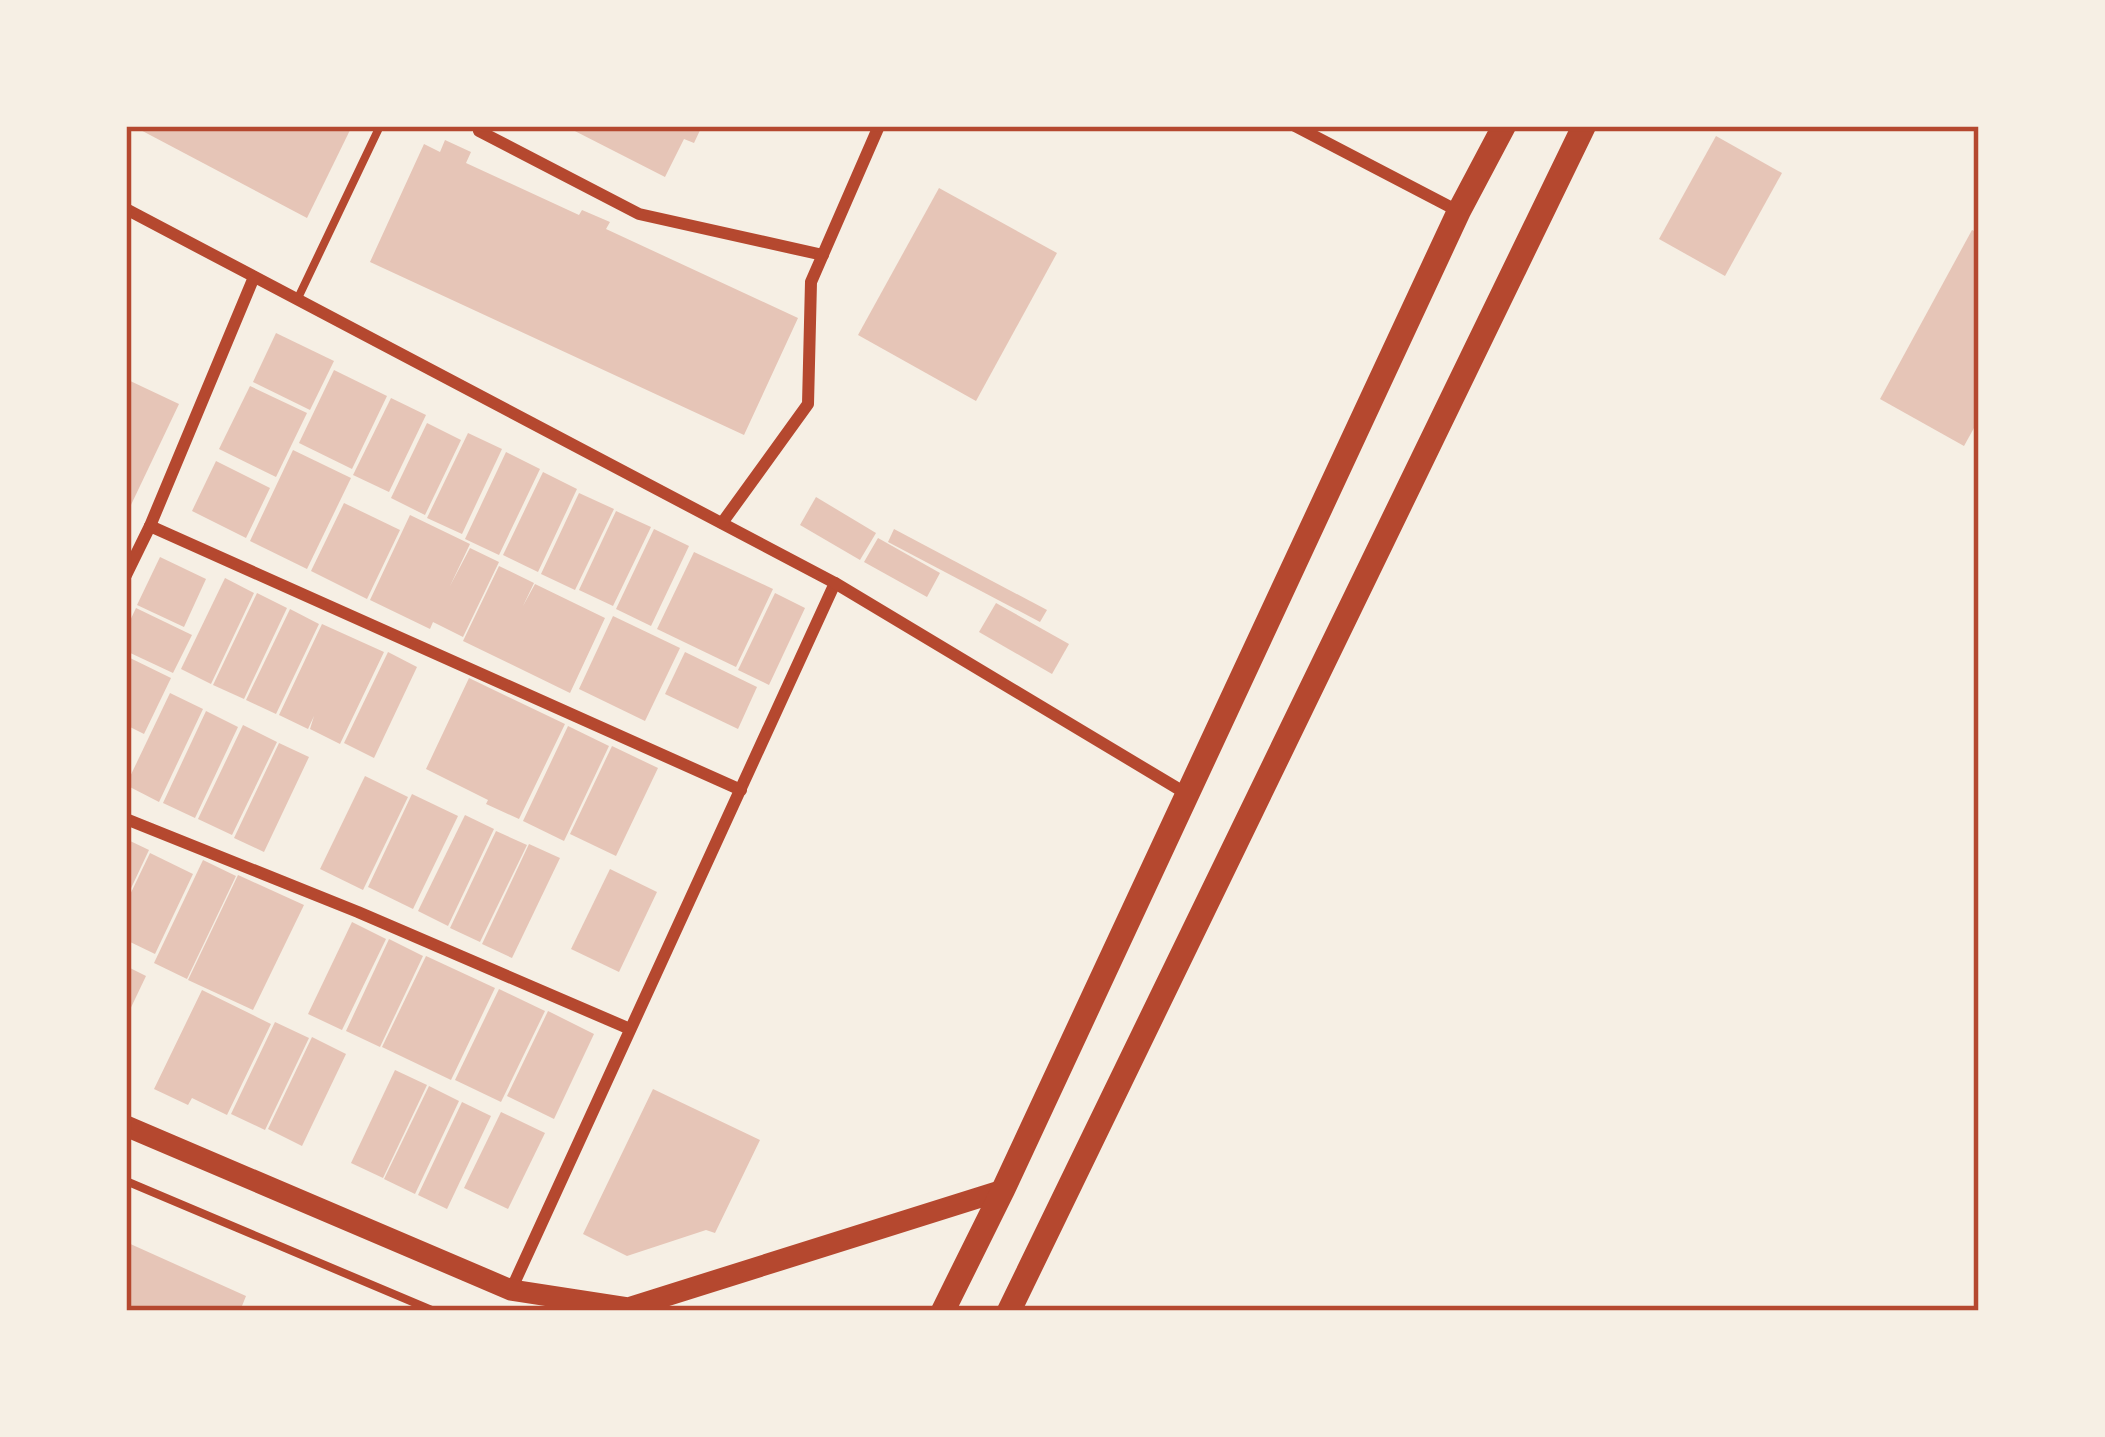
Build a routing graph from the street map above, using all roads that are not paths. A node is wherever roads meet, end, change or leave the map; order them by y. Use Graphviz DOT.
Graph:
graph roads {
  1 [pos="380,126"];
  2 [pos="880,126"];
  3 [pos="1295,126"];
  4 [pos="1504,126"];
  5 [pos="1584,126"];
  6 [pos="479,131"];
  7 [pos="126,209"];
  8 [pos="1459,212"];
  9 [pos="823,255"];
  10 [pos="254,277"];
  11 [pos="298,299"];
  12 [pos="722,523"];
  13 [pos="150,526"];
  14 [pos="131,551"];
  15 [pos="126,574"];
  16 [pos="835,583"];
  17 [pos="741,790"];
  18 [pos="1187,794"];
  19 [pos="126,819"];
  20 [pos="630,1029"];
  21 [pos="126,1126"];
  22 [pos="126,1180"];
  23 [pos="1003,1190"];
  24 [pos="512,1290"];
  25 [pos="627,1309"];
  26 [pos="434,1311"];
  27 [pos="943,1311"];
  28 [pos="1010,1311"];
  1 -- 11 [label="lane"];
  2 -- 9 [label="street"];
  3 -- 8 [label="street"];
  4 -- 8 [label="main road"];
  5 -- 28 [label="main road"];
  6 -- 9 [label="street"];
  7 -- 10 [label="street"];
  8 -- 18 [label="main road"];
  9 -- 12 [label="street"];
  10 -- 11 [label="street"];
  10 -- 13 [label="street"];
  11 -- 12 [label="street"];
  12 -- 16 [label="street"];
  13 -- 14 [label="street"];
  13 -- 17 [label="street"];
  14 -- 15 [label="street"];
  16 -- 17 [label="street"];
  16 -- 18 [label="street"];
  17 -- 20 [label="street"];
  18 -- 23 [label="main road"];
  19 -- 20 [label="street"];
  20 -- 24 [label="street"];
  21 -- 24 [label="street"];
  22 -- 26 [label="lane"];
  23 -- 25 [label="street"];
  23 -- 27 [label="main road"];
  24 -- 25 [label="street"];
}
